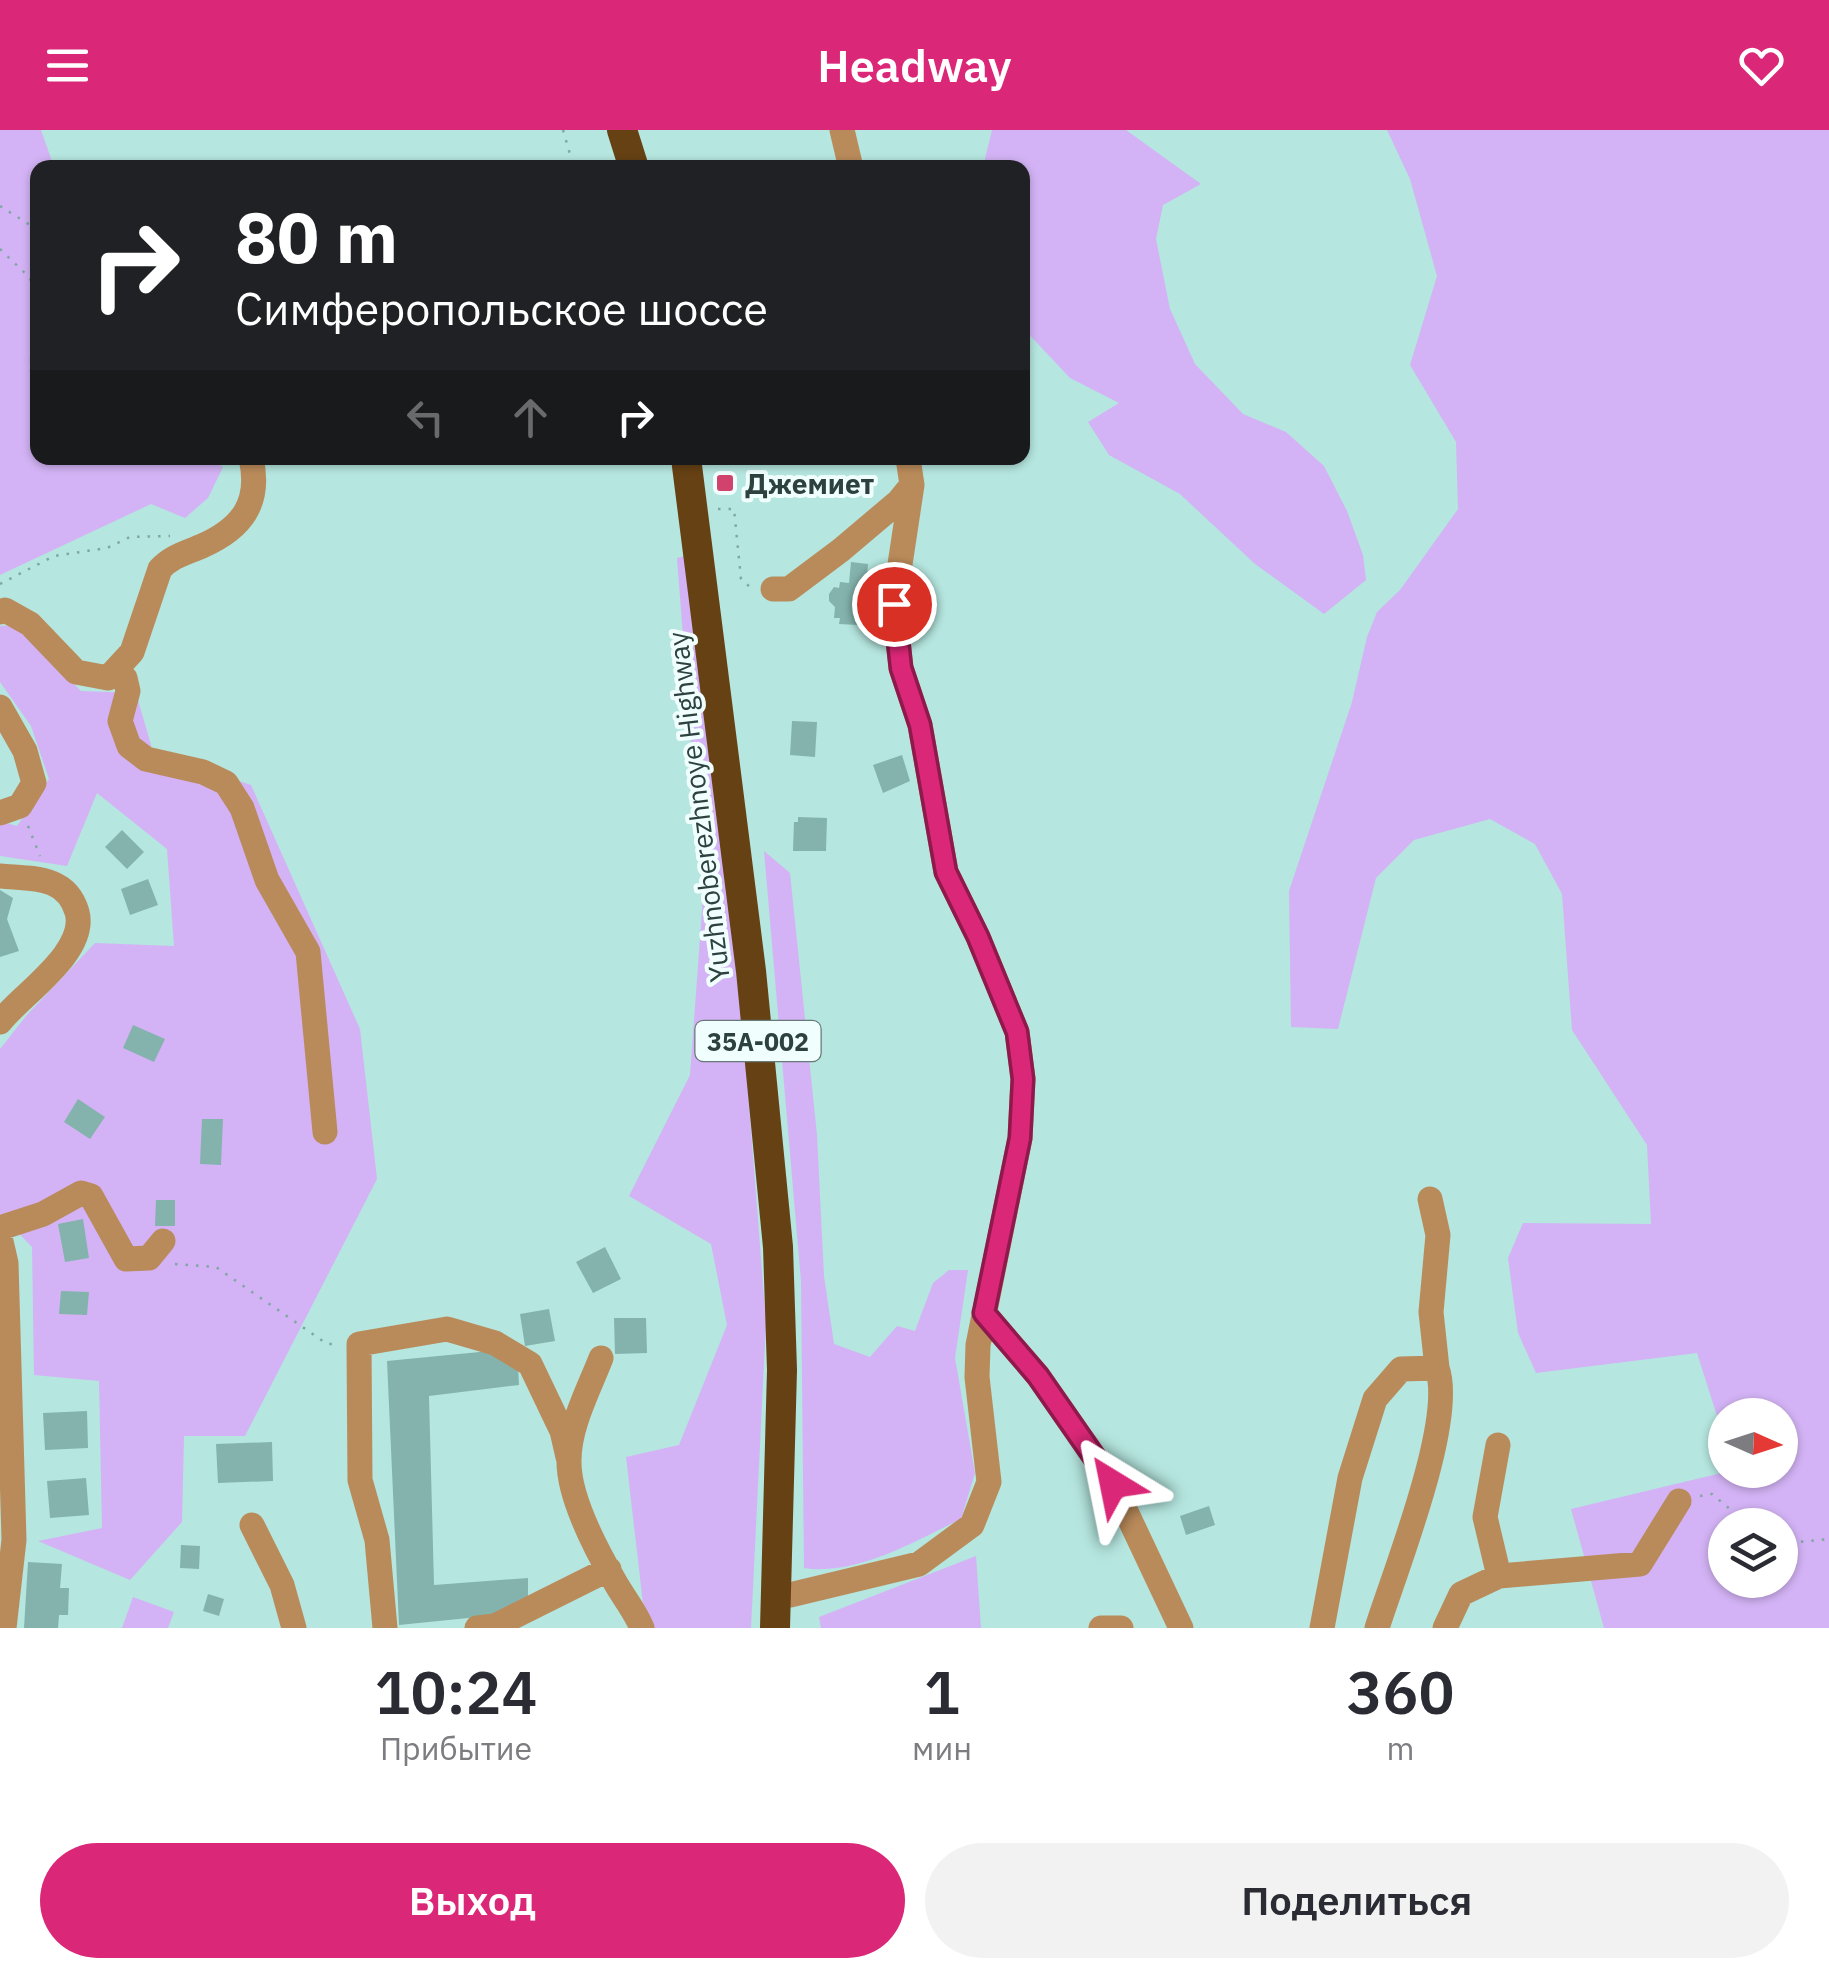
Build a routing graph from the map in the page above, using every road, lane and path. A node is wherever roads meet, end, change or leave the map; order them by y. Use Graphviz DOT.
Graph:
graph roads {
  1 [pos="563,130"];
  2 [pos="608,130"];
  3 [pos="622,130"];
  4 [pos="842,130"];
  5 [pos="572,160"];
  6 [pos="616,160"];
  7 [pos="631,160"];
  8 [pos="849,160"];
  9 [pos="0,206"];
  10 [pos="30,225"];
  11 [pos="0,249"];
  12 [pos="30,278"];
  13 [pos="252,465"];
  14 [pos="687,465"];
  15 [pos="703,465"];
  16 [pos="909,465"];
  17 [pos="912,485"];
  18 [pos="709,509"];
  19 [pos="171,536"];
  20 [pos="773,589"];
  21 [pos="1,599"];
  22 [pos="116,670"];
  23 [pos="0,707"];
  24 [pos="10,810"];
  25 [pos="0,876"];
  26 [pos="50,880"];
  27 [pos="0,1022"];
  28 [pos="324,1132"];
  29 [pos="1430,1199"];
  30 [pos="0,1228"];
  31 [pos="0,1237"];
  32 [pos="156,1249"];
  33 [pos="984,1313"];
  34 [pos="348,1344"];
  35 [pos="600,1358"];
  36 [pos="1437,1368"];
  37 [pos="1498,1445"];
  38 [pos="568,1457"];
  39 [pos="1679,1501"];
  40 [pos="1729,1508"];
  41 [pos="252,1526"];
  42 [pos="1828,1538"];
  43 [pos="1798,1542"];
  44 [pos="609,1569"];
  45 [pos="1499,1576"];
  46 [pos="4,1587"];
  47 [pos="790,1595"];
  48 [pos="4,1628"];
  49 [pos="294,1628"];
  50 [pos="385,1628"];
  51 [pos="477,1628"];
  52 [pos="642,1628"];
  53 [pos="775,1628"];
  54 [pos="790,1628"];
  55 [pos="1101,1628"];
  56 [pos="1121,1628"];
  57 [pos="1180,1628"];
  58 [pos="1322,1628"];
  59 [pos="1377,1628"];
  60 [pos="1445,1628"];
  1 -- 5 [label="path"];
  2 -- 6 [label="highway"];
  3 -- 7 [label="highway"];
  4 -- 8 [label="street"];
  9 -- 10 [label="path"];
  11 -- 12 [label="path"];
  13 -- 22 [label="street"];
  14 -- 53 [label="highway, Yuzhnoberezhnoye Highway / 35А-002"];
  15 -- 18 [label="highway, Yuzhnoberezhnoye Highway / 35А-002"];
  16 -- 17 [label="street"];
  17 -- 20 [label="street"];
  17 -- 33 [label="street"];
  18 -- 20 [label="path"];
  18 -- 47 [label="highway, Yuzhnoberezhnoye Highway / 35А-002"];
  19 -- 21 [label="path"];
  21 -- 22 [label="street"];
  22 -- 28 [label="street"];
  23 -- 24 [label="street"];
  24 -- 26 [label="path"];
  25 -- 26 [label="street"];
  26 -- 27 [label="street"];
  29 -- 36 [label="street"];
  30 -- 32 [label="street"];
  31 -- 46 [label="street"];
  32 -- 34 [label="path"];
  33 -- 47 [label="street"];
  33 -- 57 [label="street"];
  35 -- 38 [label="street"];
  36 -- 58 [label="street"];
  36 -- 59 [label="street"];
  37 -- 45 [label="street"];
  38 -- 44 [label="street"];
  38 -- 50 [label="street"];
  39 -- 40 [label="path"];
  39 -- 45 [label="street"];
  41 -- 49 [label="street"];
  42 -- 43 [label="path"];
  44 -- 51 [label="street"];
  44 -- 52 [label="street"];
  45 -- 60 [label="street"];
  46 -- 48 [label="street"];
  47 -- 54 [label="highway, Yuzhnoberezhnoye Highway / 35А-002"];
  55 -- 56 [label="street"];
}
